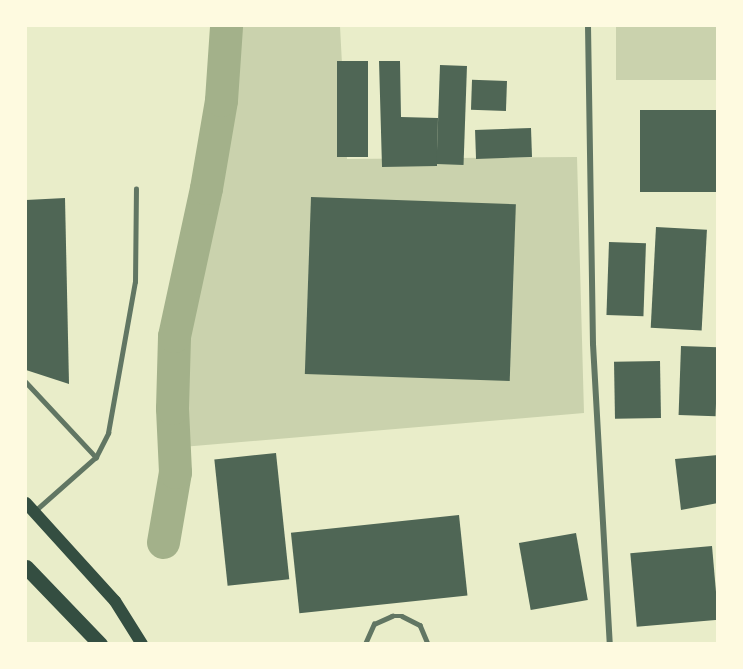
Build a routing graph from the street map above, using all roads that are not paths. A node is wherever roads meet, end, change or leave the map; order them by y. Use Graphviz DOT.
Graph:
graph roads {
  1 [pos="588,26"];
  2 [pos="136,189"];
  3 [pos="26,382"];
  4 [pos="96,457"];
  5 [pos="30,507"];
  6 [pos="26,567"];
  7 [pos="100,644"];
  8 [pos="142,644"];
  9 [pos="365,644"];
  10 [pos="428,644"];
  11 [pos="610,644"];
  1 -- 11 [label="street"];
  2 -- 4 [label="lane"];
  3 -- 4 [label="lane"];
  4 -- 5 [label="lane"];
  5 -- 8 [label="main road"];
  6 -- 7 [label="main road"];
  9 -- 10 [label="lane"];
}
